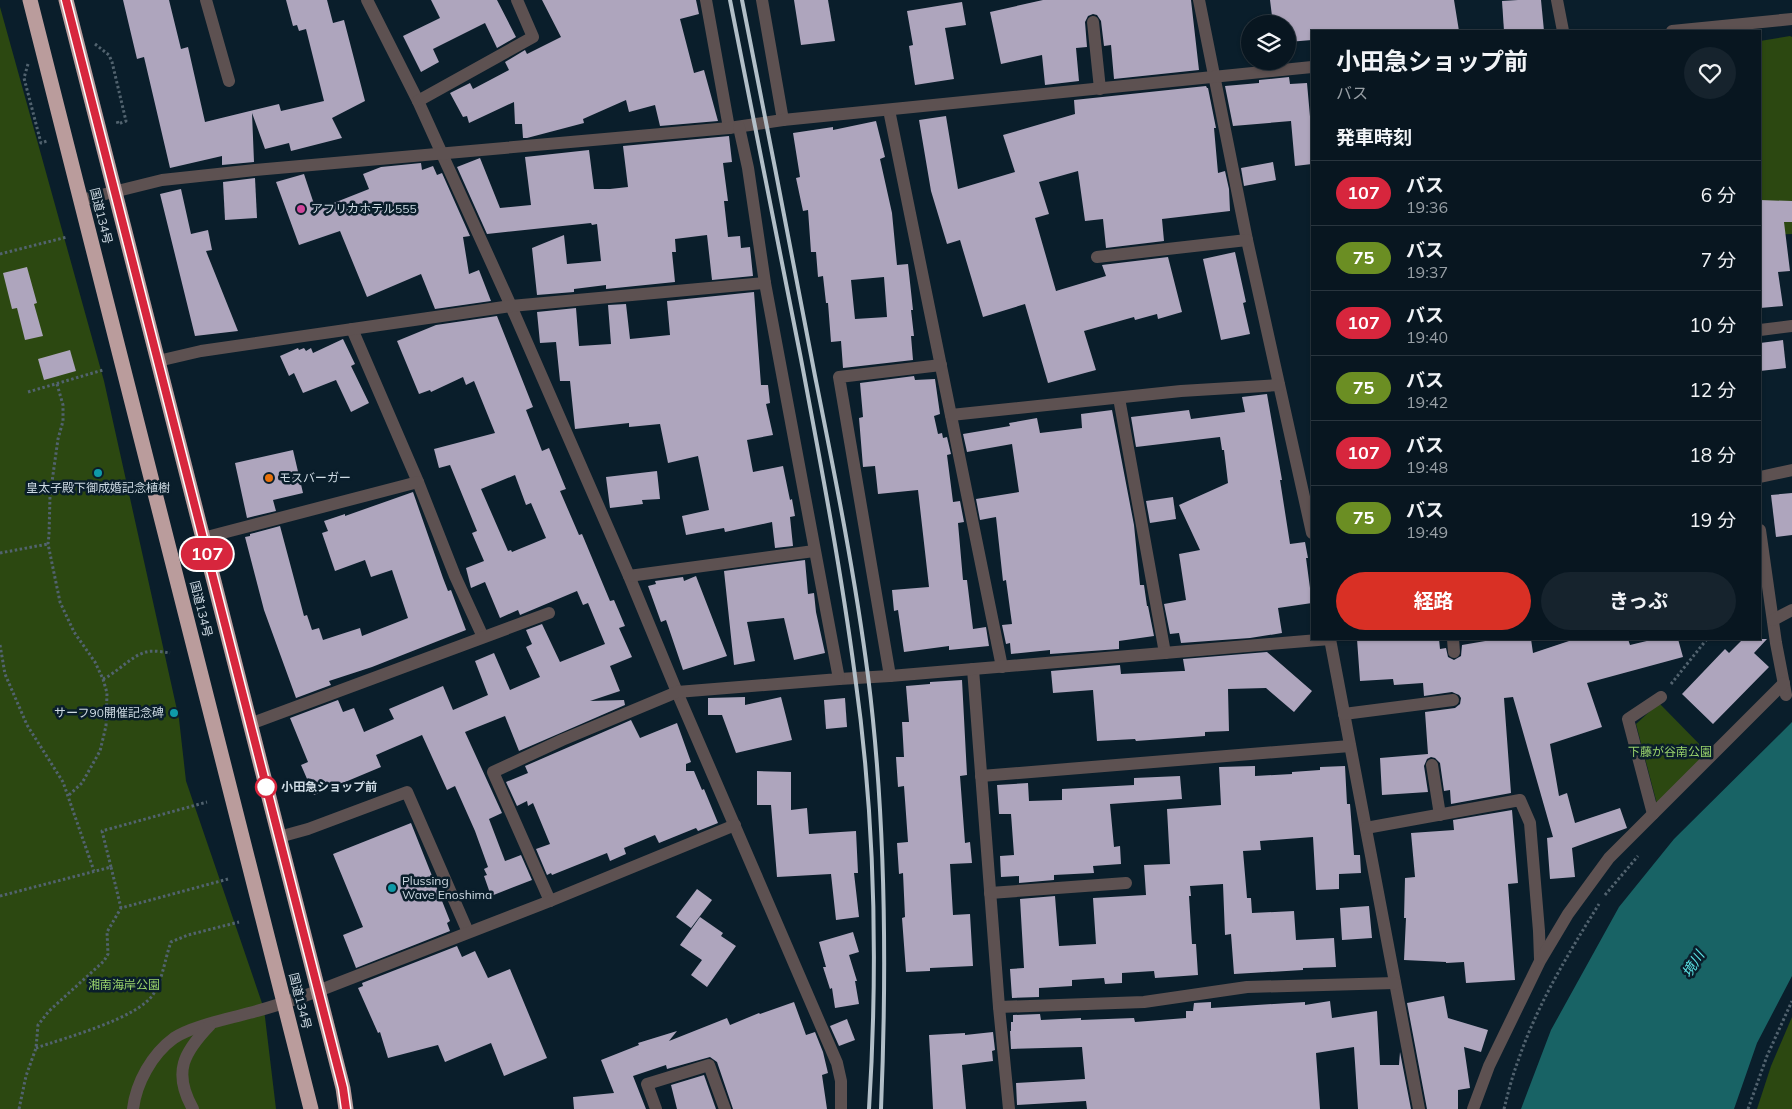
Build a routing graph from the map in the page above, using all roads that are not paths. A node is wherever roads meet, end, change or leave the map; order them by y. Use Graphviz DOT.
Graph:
graph roads {
  1 [pos="30,0"];
  2 [pos="66,0"];
  3 [pos="206,0"];
  4 [pos="368,0"];
  5 [pos="517,0"];
  6 [pos="706,0"];
  7 [pos="762,0"];
  8 [pos="1198,0"];
  9 [pos="1557,0"];
  10 [pos="1792,19"];
  11 [pos="1093,22"];
  12 [pos="1563,30"];
  13 [pos="1690,30"];
  14 [pos="1311,67"];
  15 [pos="1215,77"];
  16 [pos="229,81"];
  17 [pos="1100,89"];
  18 [pos="418,101"];
  19 [pos="889,110"];
  20 [pos="783,120"];
  21 [pos="734,127"];
  22 [pos="442,153"];
  23 [pos="115,191"];
  24 [pos="81,200"];
  25 [pos="1247,240"];
  26 [pos="1097,257"];
  27 [pos="765,283"];
  28 [pos="511,306"];
  29 [pos="1792,326"];
  30 [pos="352,329"];
  31 [pos="1761,330"];
  32 [pos="158,361"];
  33 [pos="941,365"];
  34 [pos="1279,385"];
  35 [pos="1119,398"];
  36 [pos="952,415"];
  37 [pos="1792,470"];
  38 [pos="1761,477"];
  39 [pos="418,482"];
  40 [pos="1311,522"];
  41 [pos="1761,537"];
  42 [pos="203,538"];
  43 [pos="814,551"];
  44 [pos="629,576"];
  45 [pos="1792,610"];
  46 [pos="549,613"];
  47 [pos="1773,620"];
  48 [pos="483,637"];
  49 [pos="1318,640"];
  50 [pos="1330,640"];
  51 [pos="1453,640"];
  52 [pos="1454,652"];
  53 [pos="1165,653"];
  54 [pos="1002,667"];
  55 [pos="973,669"];
  56 [pos="890,676"];
  57 [pos="839,679"];
  58 [pos="677,692"];
  59 [pos="1661,697"];
  60 [pos="1453,700"];
  61 [pos="1344,714"];
  62 [pos="250,724"];
  63 [pos="1350,746"];
  64 [pos="1432,764"];
  65 [pos="981,776"];
  66 [pos="1440,814"];
  67 [pos="1653,814"];
  68 [pos="735,825"];
  69 [pos="1366,828"];
  70 [pos="279,837"];
  71 [pos="1126,883"];
  72 [pos="990,893"];
  73 [pos="550,901"];
  74 [pos="468,932"];
  75 [pos="1540,961"];
  76 [pos="1395,983"];
  77 [pos="318,991"];
  78 [pos="285,1003"];
  79 [pos="999,1007"];
  80 [pos="212,1023"];
  81 [pos="133,1109"];
  82 [pos="193,1109"];
  83 [pos="311,1109"];
  84 [pos="346,1109"];
  85 [pos="656,1109"];
  86 [pos="725,1109"];
  87 [pos="841,1109"];
  88 [pos="1009,1109"];
  89 [pos="1419,1109"];
  90 [pos="1473,1109"];
  1 -- 24 [label="highway, 国道134号"];
  2 -- 23 [label="highway, 国道134号"];
  3 -- 16 [label="street"];
  4 -- 18 [label="street"];
  5 -- 18 [label="street"];
  6 -- 21 [label="street"];
  7 -- 20 [label="street"];
  8 -- 15 [label="street"];
  9 -- 12 [label="street"];
  10 -- 13 [label="street"];
  11 -- 17 [label="street"];
  14 -- 15 [label="street"];
  15 -- 17 [label="street"];
  15 -- 25 [label="street"];
  17 -- 19 [label="street"];
  18 -- 22 [label="street"];
  19 -- 20 [label="street"];
  19 -- 33 [label="street"];
  20 -- 21 [label="street"];
  21 -- 22 [label="street"];
  21 -- 27 [label="street"];
  22 -- 23 [label="street"];
  22 -- 28 [label="street"];
  23 -- 24 [label="street"];
  23 -- 32 [label="highway, 国道134号"];
  24 -- 78 [label="highway, 国道134号"];
  25 -- 26 [label="street"];
  25 -- 34 [label="street"];
  27 -- 28 [label="street"];
  27 -- 43 [label="street"];
  28 -- 30 [label="street"];
  28 -- 44 [label="street"];
  29 -- 31 [label="street"];
  30 -- 32 [label="street"];
  30 -- 39 [label="street"];
  32 -- 42 [label="highway, 国道134号"];
  33 -- 36 [label="street"];
  33 -- 56 [label="street"];
  34 -- 35 [label="street"];
  34 -- 40 [label="street"];
  35 -- 36 [label="street"];
  35 -- 53 [label="street"];
  36 -- 54 [label="street"];
  37 -- 38 [label="street"];
  39 -- 42 [label="street"];
  39 -- 48 [label="street"];
  41 -- 47 [label="street"];
  42 -- 62 [label="highway, 国道134号"];
  43 -- 44 [label="street"];
  43 -- 57 [label="street"];
  44 -- 58 [label="street"];
  45 -- 47 [label="street"];
  46 -- 48 [label="street"];
  47 -- 67 [label="street"];
  48 -- 62 [label="street"];
  49 -- 53 [label="street"];
  50 -- 61 [label="street"];
  51 -- 52 [label="street"];
  53 -- 54 [label="street"];
  54 -- 55 [label="street"];
  55 -- 56 [label="street"];
  55 -- 65 [label="street"];
  56 -- 57 [label="street"];
  57 -- 58 [label="street"];
  58 -- 68 [label="street"];
  58 -- 73 [label="street"];
  59 -- 67 [label="street"];
  60 -- 61 [label="street"];
  61 -- 63 [label="street"];
  62 -- 70 [label="highway, 国道134号"];
  63 -- 65 [label="street"];
  63 -- 69 [label="street"];
  64 -- 66 [label="street"];
  65 -- 72 [label="street"];
  66 -- 69 [label="street"];
  66 -- 75 [label="street"];
  67 -- 75 [label="street"];
  68 -- 73 [label="street"];
  68 -- 87 [label="street"];
  69 -- 76 [label="street"];
  70 -- 74 [label="street"];
  70 -- 77 [label="highway, 国道134号"];
  71 -- 72 [label="street"];
  72 -- 79 [label="street"];
  73 -- 74 [label="street"];
  74 -- 77 [label="street"];
  75 -- 90 [label="street"];
  76 -- 79 [label="street"];
  76 -- 89 [label="street"];
  77 -- 78 [label="street"];
  77 -- 84 [label="highway, 国道134号"];
  78 -- 80 [label="street"];
  78 -- 83 [label="highway, 国道134号"];
  79 -- 88 [label="street"];
  80 -- 81 [label="street"];
  80 -- 82 [label="street"];
  85 -- 86 [label="street"];
}
